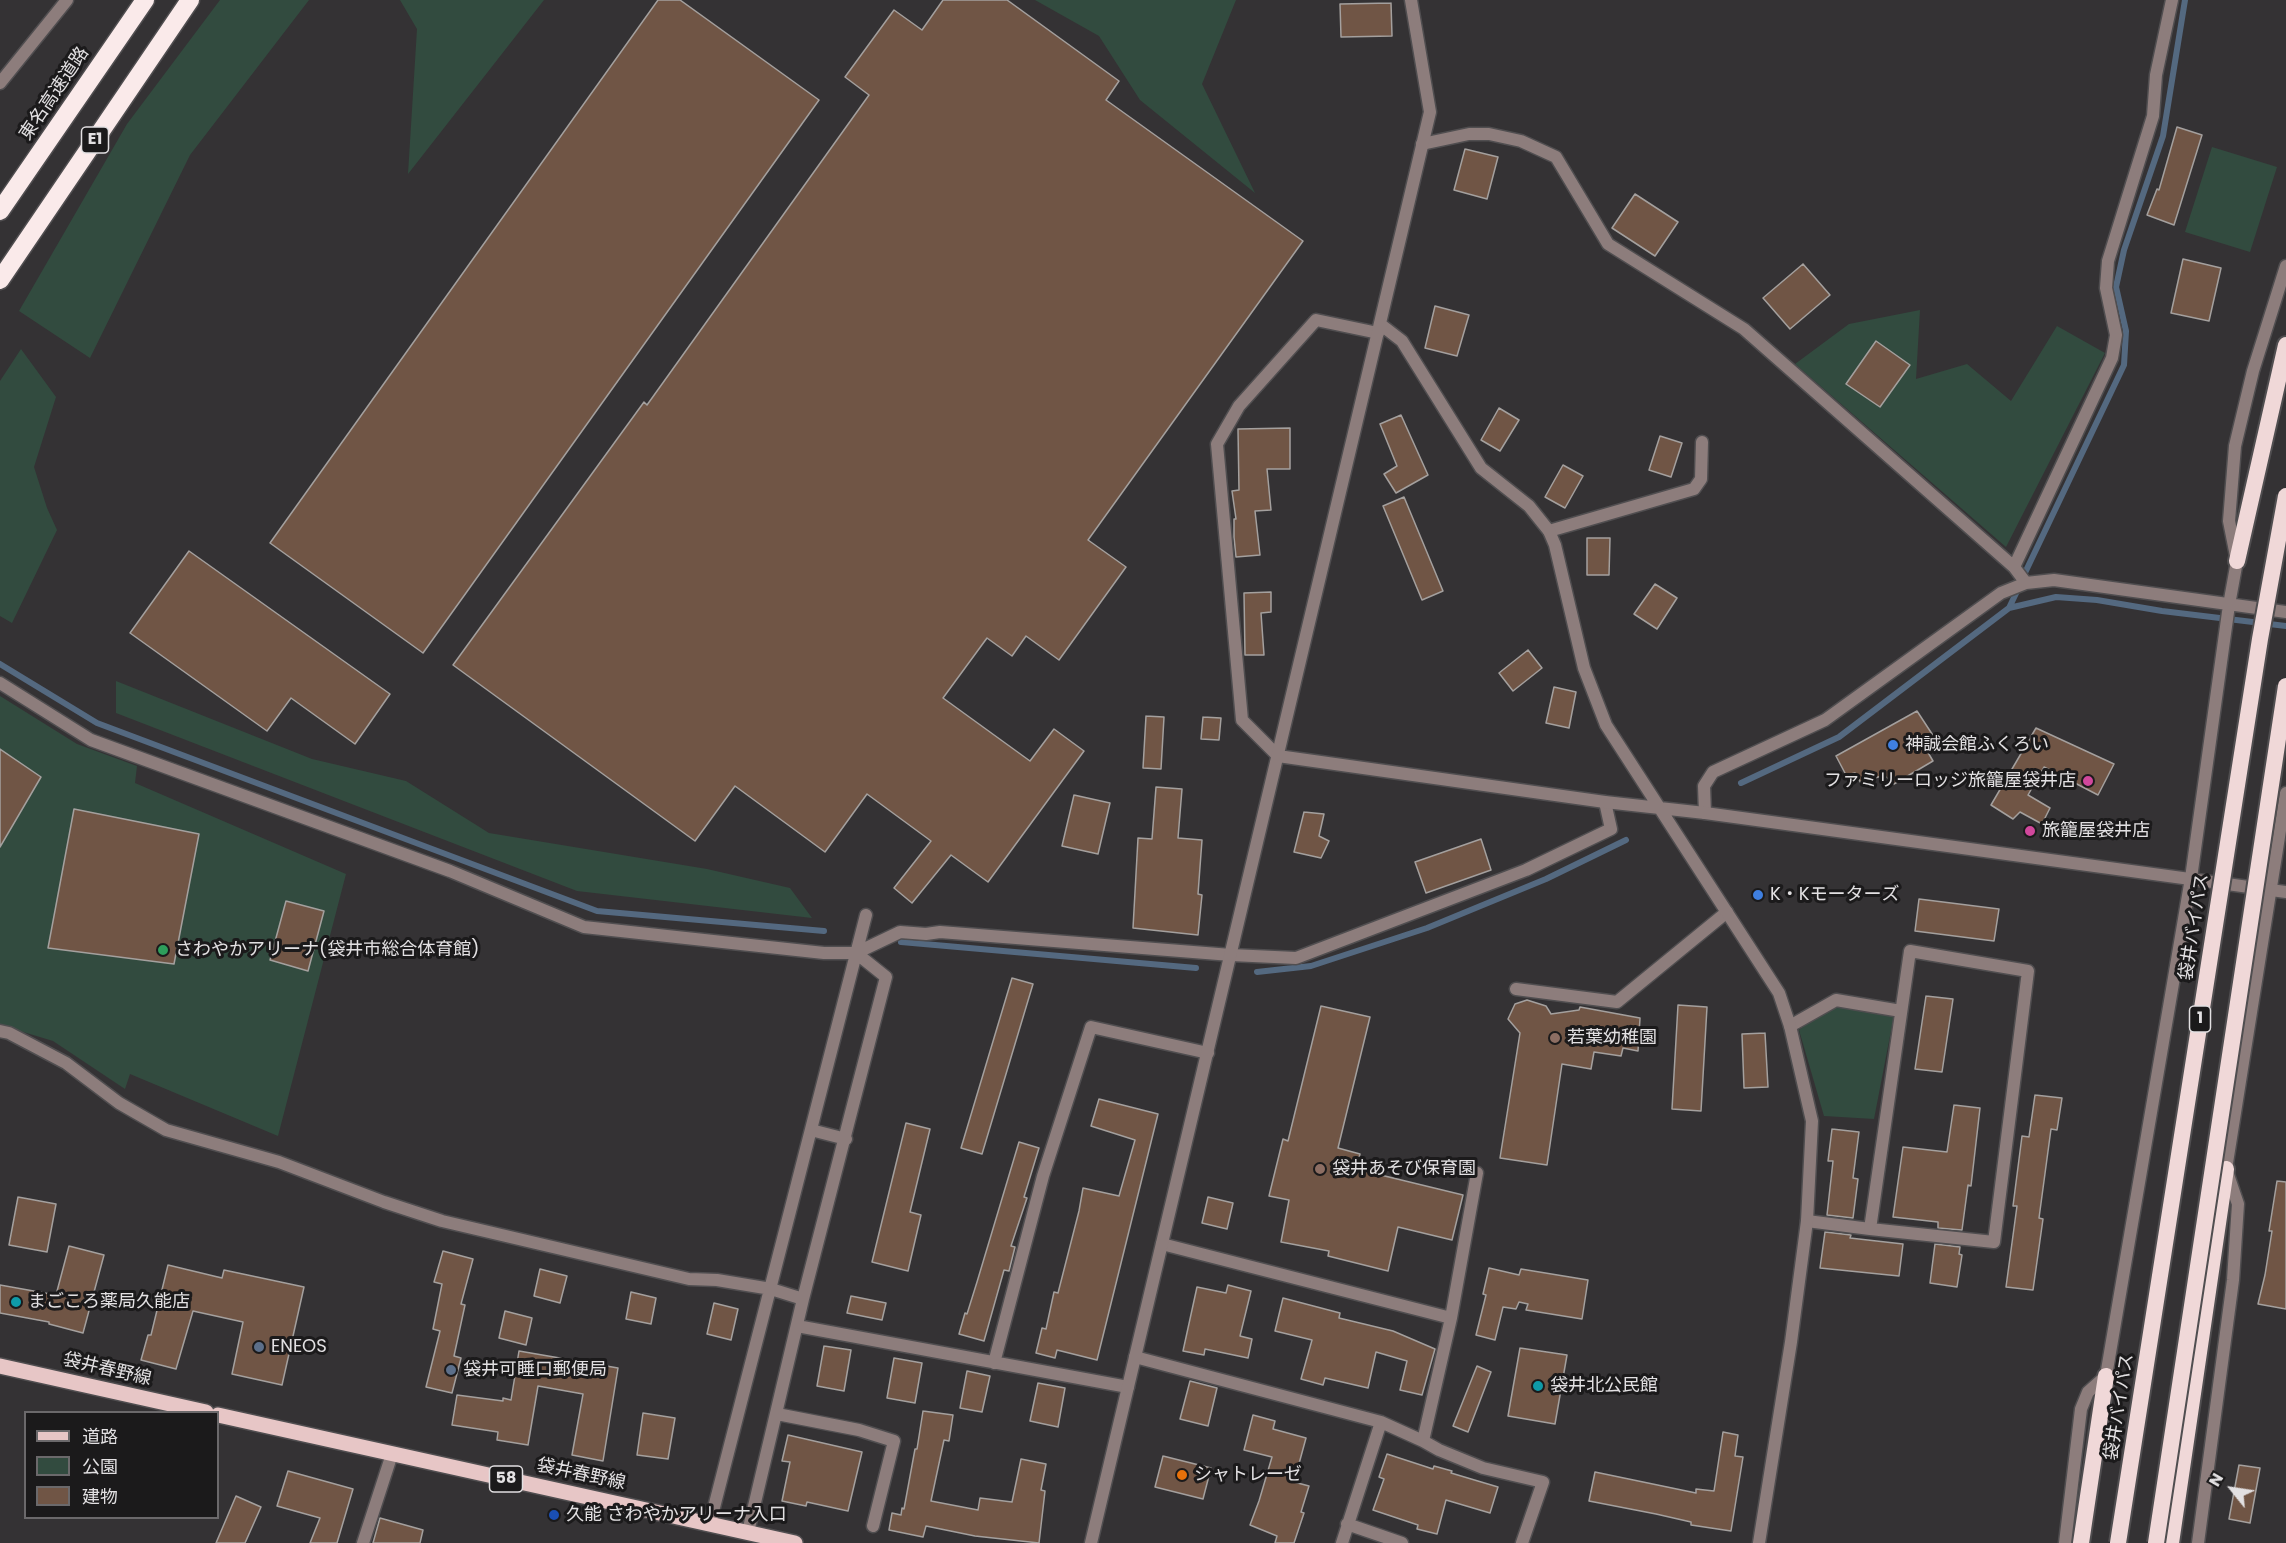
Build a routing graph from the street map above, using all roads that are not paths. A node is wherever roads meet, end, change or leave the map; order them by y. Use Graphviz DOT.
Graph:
graph roads {
  1 [pos="67,0"];
  2 [pos="145,0"];
  3 [pos="190,0"];
  4 [pos="1412,0"];
  5 [pos="2172,0"];
  6 [pos="0,83"];
  7 [pos="1422,144"];
  8 [pos="0,211"];
  9 [pos="2286,266"];
  10 [pos="0,280"];
  11 [pos="1379,329"];
  12 [pos="2286,345"];
  13 [pos="1702,442"];
  14 [pos="2286,496"];
  15 [pos="1549,531"];
  16 [pos="2237,561"];
  17 [pos="2014,567"];
  18 [pos="2026,583"];
  19 [pos="2229,605"];
  20 [pos="2286,612"];
  21 [pos="0,683"];
  22 [pos="2286,686"];
  23 [pos="1278,756"];
  24 [pos="2286,793"];
  25 [pos="1605,802"];
  26 [pos="1659,807"];
  27 [pos="1705,813"];
  28 [pos="2191,878"];
  29 [pos="2269,890"];
  30 [pos="2286,892"];
  31 [pos="1727,912"];
  32 [pos="866,915"];
  33 [pos="856,953"];
  34 [pos="1231,955"];
  35 [pos="1516,988"];
  36 [pos="1901,1011"];
  37 [pos="1790,1026"];
  38 [pos="0,1031"];
  39 [pos="1208,1053"];
  40 [pos="811,1130"];
  41 [pos="846,1139"];
  42 [pos="2226,1169"];
  43 [pos="1477,1173"];
  44 [pos="1807,1221"];
  45 [pos="1870,1230"];
  46 [pos="1162,1244"];
  47 [pos="771,1289"];
  48 [pos="803,1299"];
  49 [pos="1451,1318"];
  50 [pos="797,1326"];
  51 [pos="1136,1357"];
  52 [pos="994,1363"];
  53 [pos="0,1366"];
  54 [pos="2106,1376"];
  55 [pos="1128,1388"];
  56 [pos="197,1411"];
  57 [pos="777,1414"];
  58 [pos="219,1415"];
  59 [pos="1381,1422"];
  60 [pos="1423,1441"];
  61 [pos="392,1455"];
  62 [pos="710,1523"];
  63 [pos="1347,1524"];
  64 [pos="873,1526"];
  65 [pos="756,1536"];
  66 [pos="363,1543"];
  67 [pos="795,1543"];
  68 [pos="1091,1543"];
  69 [pos="1342,1543"];
  70 [pos="1402,1543"];
  71 [pos="1522,1543"];
  72 [pos="1759,1543"];
  73 [pos="2066,1543"];
  74 [pos="2081,1543"];
  75 [pos="2118,1543"];
  76 [pos="2156,1543"];
  77 [pos="2171,1543"];
  78 [pos="2198,1543"];
  1 -- 6 [label="street"];
  2 -- 8 [label="highway, 東名高速道路 / E1"];
  3 -- 10 [label="highway, E1"];
  4 -- 7 [label="street"];
  5 -- 17 [label="street"];
  7 -- 11 [label="street"];
  7 -- 17 [label="street"];
  9 -- 16 [label="street"];
  11 -- 15 [label="street"];
  11 -- 23 [label="street"];
  11 -- 23 [label="street"];
  12 -- 16 [label="highway"];
  13 -- 15 [label="street"];
  14 -- 75 [label="highway, 袋井バイパス / 1, bridge"];
  15 -- 26 [label="street"];
  16 -- 19 [label="street"];
  17 -- 18 [label="street"];
  18 -- 19 [label="street"];
  18 -- 27 [label="street"];
  19 -- 20 [label="street"];
  19 -- 28 [label="street"];
  21 -- 33 [label="street"];
  22 -- 76 [label="highway, 1, bridge"];
  23 -- 25 [label="street"];
  23 -- 34 [label="street"];
  24 -- 29 [label="street"];
  25 -- 26 [label="street"];
  25 -- 34 [label="street"];
  26 -- 27 [label="street"];
  26 -- 31 [label="street"];
  27 -- 28 [label="street"];
  28 -- 29 [label="street"];
  28 -- 54 [label="street"];
  29 -- 30 [label="street"];
  29 -- 42 [label="street"];
  31 -- 35 [label="street"];
  31 -- 37 [label="street"];
  32 -- 33 [label="street"];
  33 -- 34 [label="street"];
  33 -- 40 [label="street"];
  33 -- 41 [label="street"];
  34 -- 39 [label="street"];
  36 -- 37 [label="street"];
  36 -- 45 [label="street"];
  36 -- 45 [label="street"];
  37 -- 44 [label="street"];
  38 -- 47 [label="street"];
  39 -- 46 [label="street"];
  39 -- 52 [label="street"];
  40 -- 41 [label="street"];
  40 -- 47 [label="street"];
  41 -- 48 [label="street"];
  42 -- 77 [label="highway"];
  42 -- 78 [label="street"];
  43 -- 49 [label="street"];
  44 -- 45 [label="street"];
  44 -- 72 [label="street"];
  46 -- 49 [label="street"];
  46 -- 51 [label="street"];
  47 -- 48 [label="street"];
  47 -- 62 [label="street"];
  48 -- 50 [label="street"];
  49 -- 60 [label="street"];
  50 -- 52 [label="street"];
  50 -- 57 [label="street"];
  51 -- 55 [label="street"];
  51 -- 59 [label="street"];
  52 -- 55 [label="street"];
  53 -- 56 [label="main road, 袋井春野線"];
  54 -- 73 [label="street"];
  54 -- 74 [label="highway"];
  55 -- 68 [label="street"];
  57 -- 64 [label="street"];
  57 -- 65 [label="street"];
  58 -- 61 [label="main road, 袋井春野線 / 58"];
  59 -- 60 [label="street"];
  59 -- 63 [label="street"];
  60 -- 71 [label="street"];
  61 -- 62 [label="main road, 袋井春野線 / 58"];
  61 -- 66 [label="street"];
  62 -- 65 [label="main road, 袋井春野線 / 58"];
  63 -- 69 [label="street"];
  63 -- 70 [label="street"];
  65 -- 67 [label="main road, 袋井春野線 / 58"];
}
